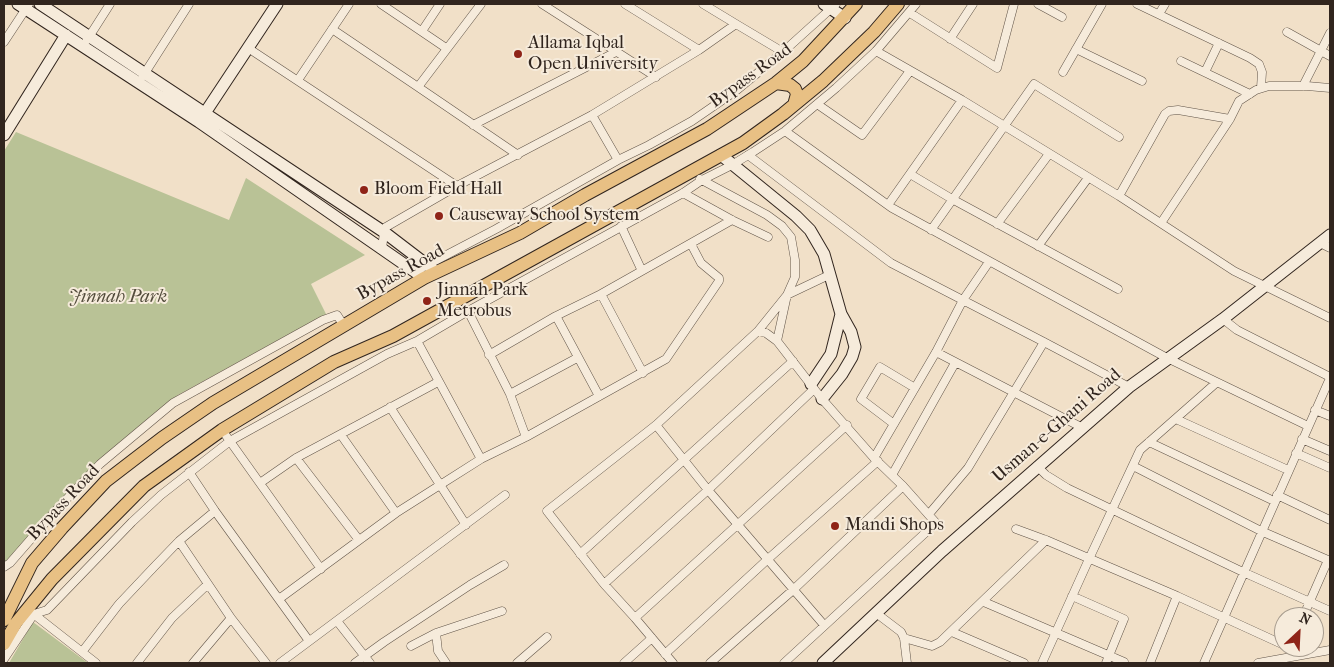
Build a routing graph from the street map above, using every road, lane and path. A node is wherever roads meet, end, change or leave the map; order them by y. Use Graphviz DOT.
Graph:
graph roads {
  1 [pos="40,4"];
  2 [pos="110,4"];
  3 [pos="190,4"];
  4 [pos="277,4"];
  5 [pos="349,4"];
  6 [pos="381,4"];
  7 [pos="396,4"];
  8 [pos="440,4"];
  9 [pos="481,4"];
  10 [pos="542,4"];
  11 [pos="625,4"];
  12 [pos="703,4"];
  13 [pos="856,4"];
  14 [pos="898,4"];
  15 [pos="916,4"];
  16 [pos="973,4"];
  17 [pos="1014,4"];
  18 [pos="1038,4"];
  19 [pos="1102,4"];
  20 [pos="1138,4"];
  21 [pos="1165,4"];
  22 [pos="24,5"];
  23 [pos="831,5"];
  24 [pos="392,12"];
  25 [pos="910,13"];
  26 [pos="1159,14"];
  27 [pos="844,18"];
  28 [pos="1062,18"];
  29 [pos="736,24"];
  30 [pos="332,30"];
  31 [pos="422,32"];
  32 [pos="1287,32"];
  33 [pos="1330,33"];
  34 [pos="66,35"];
  35 [pos="950,39"];
  36 [pos="86,41"];
  37 [pos="4,42"];
  38 [pos="1219,43"];
  39 [pos="248,48"];
  40 [pos="446,48"];
  41 [pos="1076,49"];
  42 [pos="699,50"];
  43 [pos="1321,50"];
  44 [pos="616,52"];
  45 [pos="783,52"];
  46 [pos="876,52"];
  47 [pos="1330,56"];
  48 [pos="1180,61"];
  49 [pos="796,66"];
  50 [pos="910,70"];
  51 [pos="1063,72"];
  52 [pos="1205,72"];
  53 [pos="142,77"];
  54 [pos="656,77"];
  55 [pos="298,80"];
  56 [pos="1142,81"];
  57 [pos="776,83"];
  58 [pos="1303,86"];
  59 [pos="418,88"];
  60 [pos="814,88"];
  61 [pos="1261,88"];
  62 [pos="1330,88"];
  63 [pos="1250,94"];
  64 [pos="962,100"];
  65 [pos="817,104"];
  66 [pos="794,105"];
  67 [pos="592,115"];
  68 [pos="202,118"];
  69 [pos="1230,118"];
  70 [pos="473,125"];
  71 [pos="1004,126"];
  72 [pos="785,131"];
  73 [pos="4,135"];
  74 [pos="1119,137"];
  75 [pos="1049,154"];
  76 [pos="518,155"];
  77 [pos="721,155"];
  78 [pos="748,155"];
  79 [pos="618,160"];
  80 [pos="732,165"];
  81 [pos="910,174"];
  82 [pos="697,176"];
  83 [pos="1088,178"];
  84 [pos="457,186"];
  85 [pos="683,193"];
  86 [pos="1118,196"];
  87 [pos="952,199"];
  88 [pos="888,205"];
  89 [pos="732,220"];
  90 [pos="1161,223"];
  91 [pos="997,224"];
  92 [pos="621,226"];
  93 [pos="931,230"];
  94 [pos="384,232"];
  95 [pos="1330,236"];
  96 [pos="768,237"];
  97 [pos="691,244"];
  98 [pos="1038,246"];
  99 [pos="1325,246"];
  100 [pos="382,249"];
  101 [pos="989,262"];
  102 [pos="431,268"];
  103 [pos="642,272"];
  104 [pos="419,275"];
  105 [pos="829,275"];
  106 [pos="1264,287"];
  107 [pos="1118,289"];
  108 [pos="601,294"];
  109 [pos="787,295"];
  110 [pos="963,300"];
  111 [pos="455,303"];
  112 [pos="464,313"];
  113 [pos="842,314"];
  114 [pos="556,316"];
  115 [pos="1330,318"];
  116 [pos="1223,319"];
  117 [pos="344,326"];
  118 [pos="758,331"];
  119 [pos="777,340"];
  120 [pos="417,341"];
  121 [pos="1044,342"];
  122 [pos="936,352"];
  123 [pos="489,355"];
  124 [pos="577,358"];
  125 [pos="1167,358"];
  126 [pos="793,361"];
  127 [pos="955,363"];
  128 [pos="643,373"];
  129 [pos="1330,378"];
  130 [pos="438,382"];
  131 [pos="1216,383"];
  132 [pos="812,387"];
  133 [pos="1128,387"];
  134 [pos="915,388"];
  135 [pos="1014,393"];
  136 [pos="510,394"];
  137 [pos="599,396"];
  138 [pos="822,399"];
  139 [pos="390,407"];
  140 [pos="1315,410"];
  141 [pos="1330,416"];
  142 [pos="1176,419"];
  143 [pos="894,424"];
  144 [pos="656,425"];
  145 [pos="847,425"];
  146 [pos="1308,426"];
  147 [pos="1081,428"];
  148 [pos="222,430"];
  149 [pos="341,434"];
  150 [pos="526,437"];
  151 [pos="1302,438"];
  152 [pos="230,441"];
  153 [pos="1149,442"];
  154 [pos="1330,451"];
  155 [pos="1296,452"];
  156 [pos="296,458"];
  157 [pos="684,459"];
  158 [pos="481,460"];
  159 [pos="876,460"];
  160 [pos="1037,466"];
  161 [pos="1133,466"];
  162 [pos="1330,468"];
  163 [pos="1288,470"];
  164 [pos="189,472"];
  165 [pos="892,475"];
  166 [pos="260,483"];
  167 [pos="440,485"];
  168 [pos="903,486"];
  169 [pos="708,490"];
  170 [pos="505,496"];
  171 [pos="1276,498"];
  172 [pos="1112,510"];
  173 [pos="215,511"];
  174 [pos="396,513"];
  175 [pos="929,514"];
  176 [pos="1330,520"];
  177 [pos="738,524"];
  178 [pos="466,525"];
  179 [pos="1016,530"];
  180 [pos="1261,531"];
  181 [pos="359,540"];
  182 [pos="1046,540"];
  183 [pos="179,541"];
  184 [pos="580,554"];
  185 [pos="768,559"];
  186 [pos="1089,559"];
  187 [pos="1329,561"];
  188 [pos="504,565"];
  189 [pos="4,567"];
  190 [pos="321,569"];
  191 [pos="1243,572"];
  192 [pos="208,584"];
  193 [pos="604,584"];
  194 [pos="793,590"];
  195 [pos="16,594"];
  196 [pos="1072,596"];
  197 [pos="1177,596"];
  198 [pos="279,599"];
  199 [pos="984,602"];
  200 [pos="1310,602"];
  201 [pos="1308,607"];
  202 [pos="31,610"];
  203 [pos="502,611"];
  204 [pos="1330,611"];
  205 [pos="876,614"];
  206 [pos="1224,617"];
  207 [pos="231,618"];
  208 [pos="635,618"];
  209 [pos="4,620"];
  210 [pos="338,621"];
  211 [pos="824,625"];
  212 [pos="952,632"];
  213 [pos="436,633"];
  214 [pos="1055,633"];
  215 [pos="547,637"];
  216 [pos="652,638"];
  217 [pos="904,638"];
  218 [pos="1274,640"];
  219 [pos="310,641"];
  220 [pos="4,644"];
  221 [pos="411,646"];
  222 [pos="82,652"];
  223 [pos="665,654"];
  224 [pos="4,659"];
  225 [pos="1107,659"];
  226 [pos="139,660"];
  227 [pos="367,660"];
  228 [pos="1289,660"];
  229 [pos="1124,662"];
  230 [pos="96,663"];
  231 [pos="148,663"];
  232 [pos="193,663"];
  233 [pos="266,663"];
  234 [pos="280,663"];
  235 [pos="355,663"];
  236 [pos="446,663"];
  237 [pos="516,663"];
  238 [pos="624,663"];
  239 [pos="673,663"];
  240 [pos="710,663"];
  241 [pos="784,663"];
  242 [pos="823,663"];
  243 [pos="907,663"];
  244 [pos="1024,663"];
  245 [pos="1042,663"];
  246 [pos="1150,663"];
  247 [pos="1204,663"];
  248 [pos="1258,663"];
  1 -- 36 [label="main road"];
  2 -- 36 [label="street"];
  3 -- 53 [label="street"];
  4 -- 39 [label="main road"];
  5 -- 30 [label="street"];
  6 -- 24 [label="street"];
  7 -- 24 [label="street"];
  8 -- 31 [label="street"];
  9 -- 40 [label="street"];
  10 -- 44 [label="street"];
  11 -- 42 [label="street"];
  12 -- 29 [label="street"];
  13 -- 27 [label="main road, Bypass Road"];
  14 -- 60 [label="main road"];
  15 -- 25 [label="street"];
  16 -- 35 [label="street"];
  17 -- 35 [label="street"];
  18 -- 28 [label="street"];
  19 -- 41 [label="street"];
  20 -- 26 [label="street"];
  21 -- 26 [label="street"];
  22 -- 34 [label="main road"];
  22 -- 37 [label="street"];
  23 -- 27 [label="main road"];
  23 -- 45 [label="street"];
  24 -- 31 [label="street"];
  25 -- 35 [label="street"];
  25 -- 46 [label="street"];
  26 -- 38 [label="street"];
  27 -- 49 [label="main road, Bypass Road"];
  29 -- 42 [label="street"];
  29 -- 45 [label="street"];
  30 -- 55 [label="street"];
  30 -- 59 [label="street"];
  31 -- 40 [label="street"];
  32 -- 43 [label="street"];
  33 -- 43 [label="street"];
  34 -- 36 [label="main road"];
  34 -- 73 [label="main road"];
  36 -- 53 [label="main road"];
  38 -- 52 [label="street"];
  38 -- 61 [label="street"];
  39 -- 55 [label="street"];
  39 -- 68 [label="main road"];
  40 -- 59 [label="street"];
  41 -- 51 [label="street"];
  41 -- 56 [label="street"];
  42 -- 54 [label="street"];
  43 -- 47 [label="street"];
  43 -- 58 [label="street"];
  44 -- 54 [label="street"];
  44 -- 70 [label="street"];
  45 -- 79 [label="street"];
  46 -- 50 [label="street"];
  46 -- 65 [label="street"];
  48 -- 52 [label="street"];
  49 -- 57 [label="main road, Bypass Road"];
  49 -- 60 [label="main road"];
  50 -- 64 [label="street"];
  50 -- 65 [label="street"];
  52 -- 63 [label="street"];
  53 -- 68 [label="main road"];
  54 -- 67 [label="street"];
  55 -- 84 [label="street"];
  57 -- 66 [label="main road"];
  57 -- 102 [label="main road, Bypass Road"];
  58 -- 61 [label="street"];
  58 -- 62 [label="street"];
  59 -- 70 [label="street"];
  60 -- 66 [label="main road"];
  61 -- 63 [label="street"];
  63 -- 69 [label="street"];
  64 -- 71 [label="street"];
  64 -- 81 [label="street"];
  65 -- 72 [label="street"];
  66 -- 77 [label="main road"];
  67 -- 76 [label="street"];
  67 -- 79 [label="street"];
  68 -- 94 [label="main road"];
  68 -- 100 [label="main road"];
  69 -- 86 [label="street"];
  69 -- 90 [label="street"];
  70 -- 76 [label="street"];
  71 -- 74 [label="street"];
  71 -- 75 [label="street"];
  71 -- 87 [label="street"];
  72 -- 78 [label="street"];
  72 -- 88 [label="street"];
  75 -- 83 [label="street"];
  75 -- 91 [label="street"];
  76 -- 84 [label="street"];
  77 -- 80 [label="main road"];
  77 -- 82 [label="main road"];
  78 -- 80 [label="street"];
  78 -- 110 [label="street"];
  79 -- 102 [label="street"];
  80 -- 82 [label="street"];
  80 -- 105 [label="main road"];
  81 -- 87 [label="street"];
  81 -- 88 [label="street"];
  82 -- 85 [label="street"];
  82 -- 109 [label="street"];
  82 -- 111 [label="main road"];
  83 -- 86 [label="street"];
  83 -- 98 [label="street"];
  84 -- 94 [label="street"];
  85 -- 89 [label="street"];
  85 -- 92 [label="street"];
  86 -- 90 [label="street"];
  87 -- 91 [label="street"];
  87 -- 93 [label="street"];
  88 -- 93 [label="street"];
  89 -- 96 [label="street"];
  89 -- 97 [label="street"];
  90 -- 106 [label="street"];
  91 -- 98 [label="street"];
  92 -- 103 [label="street"];
  92 -- 112 [label="street"];
  93 -- 101 [label="street"];
  94 -- 100 [label="street"];
  94 -- 102 [label="main road"];
  95 -- 99 [label="main road, Usman-e-Ghani Road"];
  97 -- 103 [label="street"];
  97 -- 128 [label="street"];
  98 -- 107 [label="street"];
  99 -- 106 [label="main road, Usman-e-Ghani Road"];
  100 -- 104 [label="main road"];
  101 -- 110 [label="street"];
  101 -- 125 [label="street"];
  102 -- 104 [label="main road, Bypass Road"];
  103 -- 108 [label="street"];
  104 -- 117 [label="main road, Bypass Road"];
  105 -- 109 [label="street"];
  105 -- 113 [label="main road"];
  106 -- 115 [label="street"];
  106 -- 116 [label="main road, Usman-e-Ghani Road"];
  108 -- 114 [label="street"];
  108 -- 128 [label="street"];
  109 -- 118 [label="street"];
  109 -- 119 [label="street"];
  110 -- 121 [label="street"];
  110 -- 122 [label="street"];
  111 -- 112 [label="street"];
  111 -- 148 [label="main road"];
  112 -- 120 [label="street"];
  112 -- 123 [label="street"];
  113 -- 132 [label="main road"];
  113 -- 138 [label="main road"];
  114 -- 123 [label="street"];
  114 -- 124 [label="street"];
  116 -- 125 [label="main road, Usman-e-Ghani Road"];
  116 -- 129 [label="street"];
  117 -- 189 [label="street"];
  117 -- 195 [label="main road, Bypass Road"];
  118 -- 119 [label="street"];
  118 -- 144 [label="street"];
  119 -- 126 [label="street"];
  120 -- 130 [label="street"];
  120 -- 152 [label="street"];
  121 -- 133 [label="street"];
  121 -- 135 [label="street"];
  122 -- 127 [label="street"];
  122 -- 134 [label="street"];
  123 -- 136 [label="street"];
  124 -- 136 [label="street"];
  124 -- 137 [label="street"];
  125 -- 131 [label="street"];
  125 -- 133 [label="main road, Usman-e-Ghani Road"];
  126 -- 132 [label="street"];
  126 -- 157 [label="street"];
  127 -- 135 [label="street"];
  127 -- 165 [label="street"];
  128 -- 137 [label="street"];
  129 -- 140 [label="street"];
  130 -- 139 [label="street"];
  130 -- 158 [label="street"];
  131 -- 142 [label="street"];
  131 -- 146 [label="street"];
  132 -- 138 [label="street"];
  132 -- 169 [label="street"];
  133 -- 147 [label="main road, Usman-e-Ghani Road"];
  134 -- 143 [label="street"];
  134 -- 143 [label="street"];
  135 -- 147 [label="street"];
  135 -- 175 [label="street"];
  136 -- 150 [label="street"];
  137 -- 150 [label="street"];
  138 -- 145 [label="street"];
  139 -- 149 [label="street"];
  139 -- 167 [label="street"];
  140 -- 141 [label="street"];
  140 -- 146 [label="street"];
  142 -- 153 [label="street"];
  142 -- 163 [label="street"];
  143 -- 159 [label="street"];
  144 -- 157 [label="street"];
  144 -- 184 [label="street"];
  145 -- 159 [label="street"];
  145 -- 177 [label="street"];
  146 -- 151 [label="street"];
  147 -- 160 [label="main road, Usman-e-Ghani Road"];
  148 -- 152 [label="street"];
  148 -- 202 [label="main road"];
  149 -- 156 [label="street"];
  149 -- 174 [label="street"];
  150 -- 158 [label="street"];
  151 -- 154 [label="street"];
  151 -- 155 [label="street"];
  152 -- 164 [label="street"];
  152 -- 166 [label="street"];
  153 -- 161 [label="street"];
  153 -- 171 [label="street"];
  155 -- 162 [label="street"];
  155 -- 163 [label="street"];
  156 -- 166 [label="street"];
  156 -- 181 [label="street"];
  157 -- 169 [label="street"];
  157 -- 184 [label="street"];
  158 -- 167 [label="street"];
  159 -- 165 [label="street"];
  159 -- 185 [label="street"];
  160 -- 172 [label="street"];
  160 -- 205 [label="main road, Usman-e-Ghani Road"];
  161 -- 172 [label="street"];
  161 -- 180 [label="street"];
  163 -- 171 [label="street"];
  164 -- 173 [label="street"];
  164 -- 202 [label="street"];
  165 -- 168 [label="street"];
  166 -- 190 [label="street"];
  167 -- 174 [label="street"];
  167 -- 178 [label="street"];
  168 -- 175 [label="street"];
  168 -- 194 [label="street"];
  169 -- 177 [label="street"];
  169 -- 193 [label="street"];
  170 -- 178 [label="street"];
  171 -- 176 [label="street"];
  171 -- 180 [label="street"];
  172 -- 186 [label="street"];
  172 -- 191 [label="street"];
  173 -- 183 [label="street"];
  173 -- 198 [label="street"];
  174 -- 181 [label="street"];
  175 -- 211 [label="street"];
  177 -- 185 [label="street"];
  177 -- 208 [label="street"];
  178 -- 210 [label="street"];
  179 -- 182 [label="street"];
  180 -- 187 [label="street"];
  180 -- 191 [label="street"];
  181 -- 190 [label="street"];
  182 -- 186 [label="street"];
  182 -- 199 [label="street"];
  183 -- 192 [label="street"];
  183 -- 222 [label="street"];
  184 -- 193 [label="street"];
  185 -- 194 [label="street"];
  185 -- 223 [label="street"];
  186 -- 196 [label="street"];
  186 -- 197 [label="street"];
  187 -- 200 [label="street"];
  188 -- 227 [label="street"];
  190 -- 198 [label="street"];
  191 -- 200 [label="street"];
  191 -- 206 [label="street"];
  192 -- 207 [label="street"];
  192 -- 226 [label="street"];
  193 -- 208 [label="street"];
  194 -- 211 [label="street"];
  194 -- 240 [label="street"];
  195 -- 202 [label="main road"];
  195 -- 209 [label="main road, Bypass Road"];
  196 -- 214 [label="street"];
  196 -- 225 [label="street"];
  197 -- 206 [label="street"];
  197 -- 246 [label="street"];
  198 -- 219 [label="street"];
  199 -- 212 [label="street"];
  199 -- 214 [label="street"];
  200 -- 201 [label="street"];
  200 -- 204 [label="street"];
  202 -- 220 [label="main road"];
  202 -- 222 [label="street"];
  202 -- 224 [label="street"];
  203 -- 213 [label="street"];
  205 -- 217 [label="street"];
  205 -- 242 [label="main road, Usman-e-Ghani Road"];
  206 -- 218 [label="street"];
  206 -- 247 [label="street"];
  207 -- 232 [label="street"];
  207 -- 233 [label="street"];
  208 -- 216 [label="street"];
  210 -- 219 [label="street"];
  210 -- 227 [label="street"];
  211 -- 241 [label="street"];
  212 -- 217 [label="street"];
  212 -- 244 [label="street"];
  213 -- 221 [label="street"];
  213 -- 236 [label="street"];
  214 -- 225 [label="street"];
  214 -- 245 [label="street"];
  215 -- 237 [label="street"];
  216 -- 223 [label="street"];
  216 -- 238 [label="street"];
  217 -- 243 [label="street"];
  219 -- 234 [label="street"];
  222 -- 230 [label="street"];
  223 -- 239 [label="street"];
  225 -- 229 [label="street"];
  226 -- 231 [label="street"];
  227 -- 235 [label="street"];
  228 -- 248 [label="street"];
}
